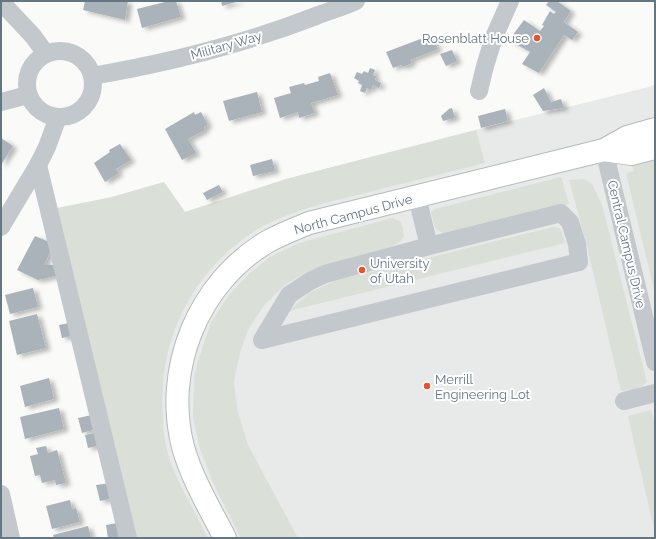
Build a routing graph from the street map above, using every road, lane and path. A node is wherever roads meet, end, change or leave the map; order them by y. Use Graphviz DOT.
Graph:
graph roads {
  1 [pos="356,1"];
  2 [pos="510,1"];
  3 [pos="1,2"];
  4 [pos="46,54"];
  5 [pos="92,76"];
  6 [pos="479,91"];
  7 [pos="28,95"];
  8 [pos="1,102"];
  9 [pos="58,117"];
  10 [pos="655,129"];
  11 [pos="655,148"];
  12 [pos="604,150"];
  13 [pos="38,165"];
  14 [pos="417,197"];
  15 [pos="1,227"];
  16 [pos="429,246"];
  17 [pos="655,362"];
  18 [pos="655,394"];
  19 [pos="624,401"];
  20 [pos="1,494"];
  21 [pos="11,538"];
  22 [pos="128,538"];
  23 [pos="225,538"];
  1 -- 5 [label="street, Military Way"];
  2 -- 6 [label="street"];
  3 -- 4 [label="street"];
  4 -- 5 [label="street"];
  4 -- 7 [label="street"];
  5 -- 9 [label="street"];
  7 -- 8 [label="street"];
  7 -- 9 [label="street"];
  9 -- 13 [label="street"];
  10 -- 12 [label="main road, North Campus Drive"];
  11 -- 12 [label="main road, North Campus Drive"];
  12 -- 14 [label="main road, North Campus Drive"];
  12 -- 17 [label="street, Central Campus Drive"];
  13 -- 15 [label="street"];
  13 -- 22 [label="street"];
  14 -- 16 [label="street"];
  14 -- 23 [label="main road, North Campus Drive"];
  16 -- 16 [label="street"];
  18 -- 19 [label="street"];
  20 -- 21 [label="street"];
}
